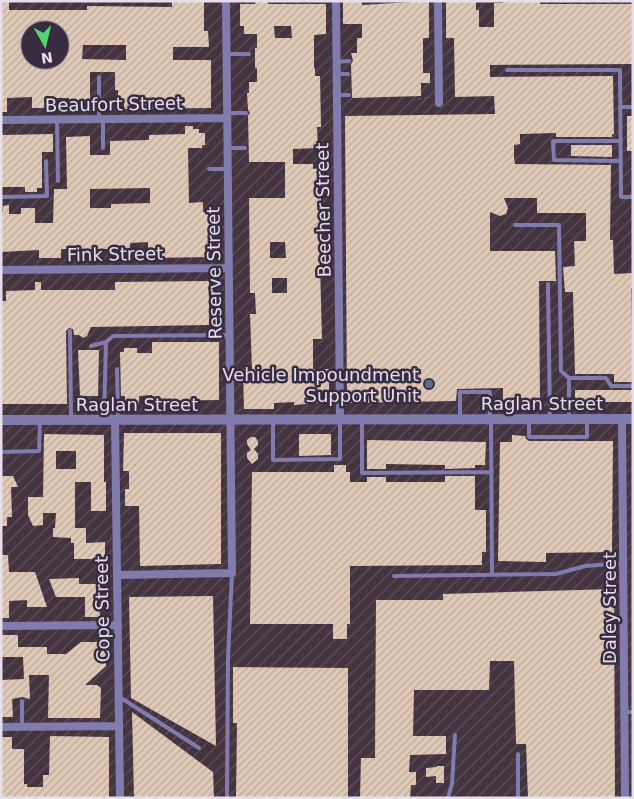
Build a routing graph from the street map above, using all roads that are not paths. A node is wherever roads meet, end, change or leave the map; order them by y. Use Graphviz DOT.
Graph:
graph roads {
  1 [pos="226,1"];
  2 [pos="336,1"];
  3 [pos="438,1"];
  4 [pos="226,54"];
  5 [pos="249,54"];
  6 [pos="349,61"];
  7 [pos="336,62"];
  8 [pos="507,70"];
  9 [pos="336,74"];
  10 [pos="348,74"];
  11 [pos="99,77"];
  12 [pos="337,95"];
  13 [pos="349,95"];
  14 [pos="439,103"];
  15 [pos="621,107"];
  16 [pos="633,107"];
  17 [pos="246,113"];
  18 [pos="226,116"];
  19 [pos="57,119"];
  20 [pos="101,119"];
  21 [pos="1,120"];
  22 [pos="621,141"];
  23 [pos="103,148"];
  24 [pos="227,148"];
  25 [pos="245,148"];
  26 [pos="46,161"];
  27 [pos="621,161"];
  28 [pos="210,169"];
  29 [pos="227,169"];
  30 [pos="58,181"];
  31 [pos="1,197"];
  32 [pos="633,197"];
  33 [pos="515,225"];
  34 [pos="229,268"];
  35 [pos="1,270"];
  36 [pos="548,284"];
  37 [pos="70,331"];
  38 [pos="230,335"];
  39 [pos="106,342"];
  40 [pos="91,346"];
  41 [pos="117,369"];
  42 [pos="569,378"];
  43 [pos="633,386"];
  44 [pos="362,419"];
  45 [pos="460,419"];
  46 [pos="490,419"];
  47 [pos="529,419"];
  48 [pos="550,419"];
  49 [pos="569,419"];
  50 [pos="587,419"];
  51 [pos="628,419"];
  52 [pos="1,420"];
  53 [pos="40,420"];
  54 [pos="71,420"];
  55 [pos="104,420"];
  56 [pos="117,420"];
  57 [pos="230,420"];
  58 [pos="273,420"];
  59 [pos="340,420"];
  60 [pos="1,452"];
  61 [pos="492,472"];
  62 [pos="623,562"];
  63 [pos="232,573"];
  64 [pos="117,575"];
  65 [pos="492,575"];
  66 [pos="394,576"];
  67 [pos="118,625"];
  68 [pos="1,626"];
  69 [pos="118,696"];
  70 [pos="22,701"];
  71 [pos="629,712"];
  72 [pos="119,726"];
  73 [pos="1,727"];
  74 [pos="22,727"];
  75 [pos="455,735"];
  76 [pos="199,748"];
  77 [pos="518,754"];
  78 [pos="120,798"];
  79 [pos="227,798"];
  80 [pos="448,798"];
  81 [pos="518,798"];
  82 [pos="625,798"];
  1 -- 4 [label="street, Reserve Street"];
  2 -- 7 [label="street, Beecher Street"];
  3 -- 14 [label="street"];
  4 -- 5 [label="lane"];
  4 -- 18 [label="street, Reserve Street"];
  6 -- 7 [label="lane"];
  7 -- 9 [label="street, Beecher Street"];
  8 -- 15 [label="lane"];
  9 -- 10 [label="lane"];
  9 -- 12 [label="street, Beecher Street"];
  11 -- 20 [label="lane"];
  12 -- 13 [label="lane"];
  12 -- 59 [label="street, Beecher Street"];
  15 -- 16 [label="lane"];
  15 -- 22 [label="lane"];
  17 -- 18 [label="lane"];
  18 -- 20 [label="street, Beaufort Street"];
  18 -- 24 [label="street, Reserve Street"];
  19 -- 20 [label="street, Beaufort Street"];
  19 -- 21 [label="street, Beaufort Street"];
  19 -- 30 [label="lane"];
  20 -- 23 [label="lane"];
  22 -- 27 [label="lane"];
  22 -- 27 [label="lane"];
  24 -- 25 [label="lane"];
  24 -- 29 [label="street, Reserve Street"];
  26 -- 31 [label="lane"];
  27 -- 32 [label="lane"];
  28 -- 29 [label="lane"];
  29 -- 34 [label="street, Reserve Street"];
  33 -- 42 [label="lane"];
  34 -- 35 [label="street, Fink Street"];
  34 -- 38 [label="street, Reserve Street"];
  36 -- 48 [label="lane"];
  37 -- 54 [label="lane"];
  38 -- 39 [label="lane"];
  38 -- 57 [label="street, Reserve Street"];
  39 -- 40 [label="lane"];
  39 -- 55 [label="lane"];
  41 -- 56 [label="lane"];
  42 -- 43 [label="lane"];
  42 -- 49 [label="lane"];
  44 -- 45 [label="street, Raglan Street"];
  44 -- 59 [label="street, Raglan Street"];
  44 -- 61 [label="lane"];
  45 -- 46 [label="street, Raglan Street"];
  45 -- 46 [label="lane"];
  46 -- 47 [label="street, Raglan Street"];
  46 -- 61 [label="lane"];
  47 -- 48 [label="street, Raglan Street"];
  47 -- 50 [label="lane"];
  48 -- 49 [label="street, Raglan Street"];
  49 -- 50 [label="street, Raglan Street"];
  50 -- 51 [label="street, Raglan Street"];
  51 -- 62 [label="street, Daley Street"];
  52 -- 53 [label="street, Raglan Street"];
  53 -- 54 [label="street, Raglan Street"];
  53 -- 60 [label="lane"];
  54 -- 55 [label="street, Raglan Street"];
  55 -- 56 [label="street, Raglan Street"];
  56 -- 57 [label="street, Raglan Street"];
  56 -- 64 [label="street, Cope Street"];
  57 -- 58 [label="street, Raglan Street"];
  57 -- 63 [label="street, Reserve Street"];
  58 -- 59 [label="street, Raglan Street"];
  58 -- 59 [label="lane"];
  61 -- 65 [label="lane"];
  62 -- 65 [label="lane"];
  62 -- 71 [label="street, Daley Street"];
  63 -- 64 [label="street"];
  63 -- 79 [label="lane"];
  64 -- 67 [label="street, Cope Street"];
  65 -- 66 [label="lane"];
  67 -- 68 [label="street"];
  67 -- 69 [label="street, Cope Street"];
  69 -- 72 [label="street, Cope Street"];
  69 -- 76 [label="lane"];
  70 -- 74 [label="lane"];
  71 -- 82 [label="street, Daley Street"];
  72 -- 74 [label="street"];
  72 -- 78 [label="street, Cope Street"];
  73 -- 74 [label="street"];
  75 -- 80 [label="lane"];
  77 -- 81 [label="lane"];
}
